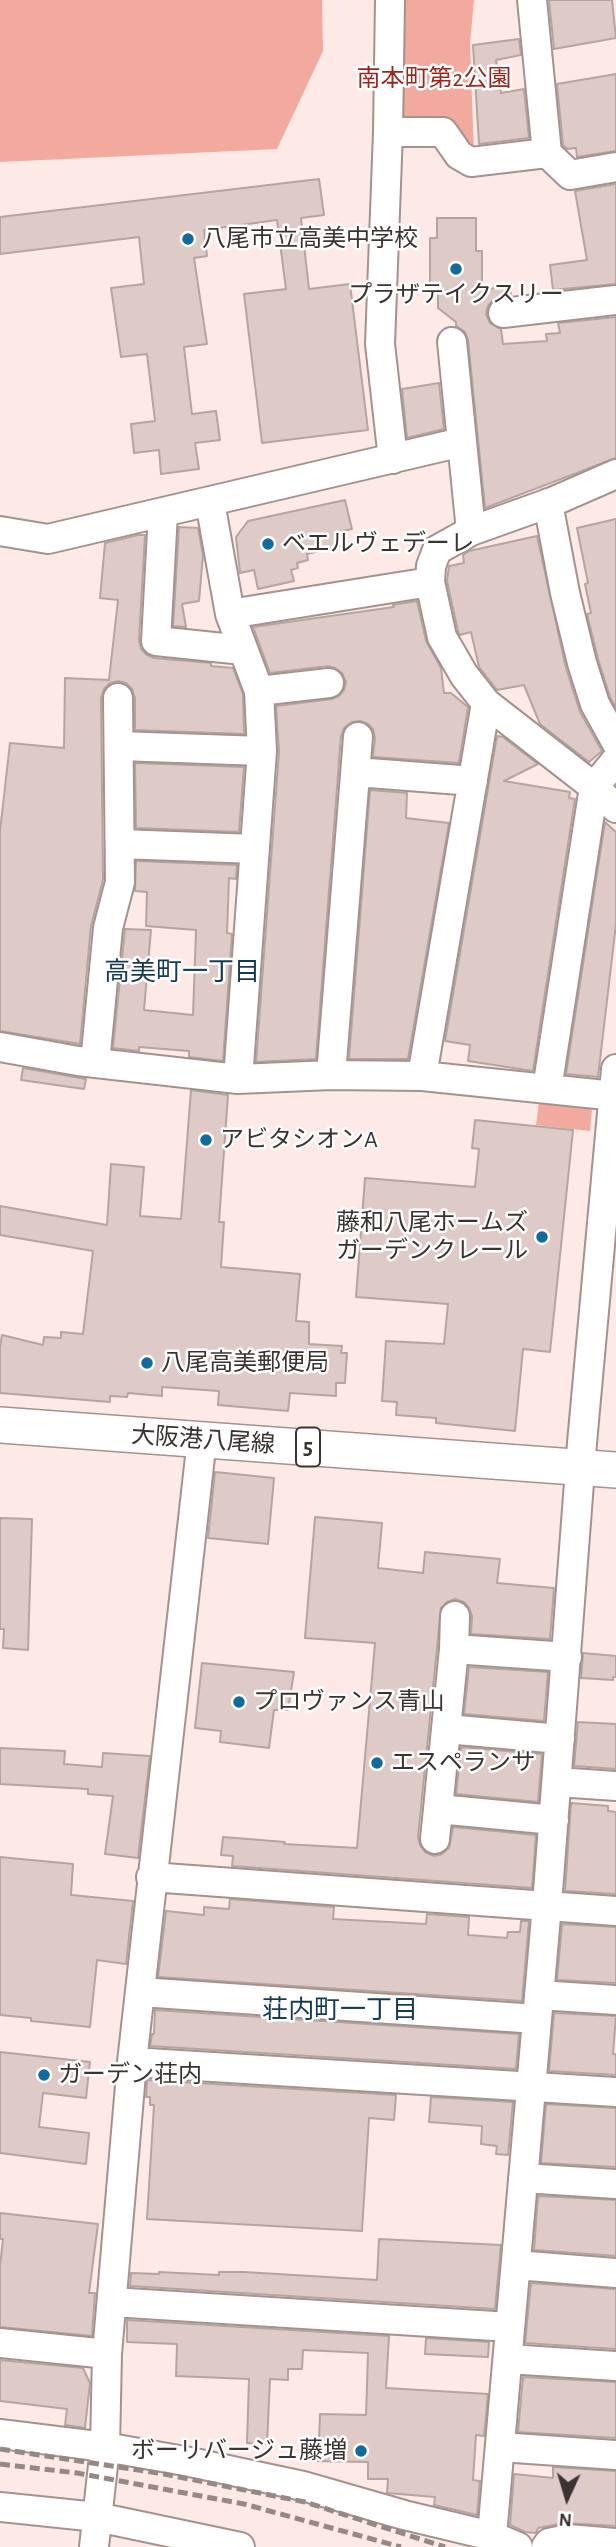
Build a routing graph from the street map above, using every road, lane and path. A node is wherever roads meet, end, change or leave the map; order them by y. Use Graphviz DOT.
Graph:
graph roads {
  1 [pos="390,0"];
  2 [pos="532,0"];
  3 [pos="388,132"];
  4 [pos="547,153"];
  5 [pos="616,167"];
  6 [pos="616,300"];
  7 [pos="503,313"];
  8 [pos="452,342"];
  9 [pos="462,443"];
  10 [pos="393,459"];
  11 [pos="616,474"];
  12 [pos="209,502"];
  13 [pos="548,503"];
  14 [pos="163,513"];
  15 [pos="0,531"];
  16 [pos="471,531"];
  17 [pos="430,582"];
  18 [pos="230,614"];
  19 [pos="243,650"];
  20 [pos="328,683"];
  21 [pos="259,691"];
  22 [pos="118,698"];
  23 [pos="486,703"];
  24 [pos="358,737"];
  25 [pos="616,742"];
  26 [pos="119,746"];
  27 [pos="262,751"];
  28 [pos="616,760"];
  29 [pos="356,772"];
  30 [pos="472,781"];
  31 [pos="594,787"];
  32 [pos="616,808"];
  33 [pos="120,844"];
  34 [pos="255,849"];
  35 [pos="0,1047"];
  36 [pos="95,1063"];
  37 [pos="331,1075"];
  38 [pos="422,1076"];
  39 [pos="238,1079"];
  40 [pos="615,1087"];
  41 [pos="547,1089"];
  42 [pos="0,1425"];
  43 [pos="202,1439"];
  44 [pos="580,1468"];
  45 [pos="616,1470"];
  46 [pos="455,1616"];
  47 [pos="454,1650"];
  48 [pos="567,1657"];
  49 [pos="446,1729"];
  50 [pos="561,1739"];
  51 [pos="557,1782"];
  52 [pos="616,1786"];
  53 [pos="438,1809"];
  54 [pos="554,1820"];
  55 [pos="435,1839"];
  56 [pos="151,1877"];
  57 [pos="547,1905"];
  58 [pos="616,1912"];
  59 [pos="140,1992"];
  60 [pos="616,2000"];
  61 [pos="538,2007"];
  62 [pos="132,2062"];
  63 [pos="531,2087"];
  64 [pos="616,2092"];
  65 [pos="523,2178"];
  66 [pos="616,2184"];
  67 [pos="516,2264"];
  68 [pos="616,2273"];
  69 [pos="112,2302"];
  70 [pos="510,2327"];
  71 [pos="0,2343"];
  72 [pos="107,2354"];
  73 [pos="508,2359"];
  74 [pos="616,2366"];
  75 [pos="0,2434"];
  76 [pos="105,2447"];
  77 [pos="500,2447"];
  78 [pos="616,2455"];
  79 [pos="0,2507"];
  80 [pos="97,2517"];
  81 [pos="492,2542"];
  82 [pos="616,2543"];
  83 [pos="94,2547"];
  84 [pos="240,2547"];
  85 [pos="518,2547"];
  86 [pos="546,2547"];
  1 -- 3 [label="street"];
  2 -- 4 [label="street"];
  3 -- 4 [label="street"];
  3 -- 10 [label="street"];
  4 -- 5 [label="street"];
  6 -- 7 [label="street"];
  8 -- 9 [label="street"];
  9 -- 10 [label="street"];
  9 -- 16 [label="street"];
  10 -- 12 [label="street"];
  11 -- 13 [label="street"];
  12 -- 14 [label="street"];
  12 -- 18 [label="street"];
  13 -- 16 [label="street"];
  13 -- 25 [label="street"];
  14 -- 15 [label="street"];
  14 -- 19 [label="street"];
  16 -- 17 [label="street"];
  17 -- 18 [label="street"];
  17 -- 23 [label="street"];
  18 -- 19 [label="street"];
  19 -- 21 [label="street"];
  20 -- 21 [label="street"];
  21 -- 27 [label="street"];
  22 -- 26 [label="street"];
  23 -- 30 [label="street"];
  23 -- 31 [label="street"];
  24 -- 29 [label="street"];
  26 -- 27 [label="street"];
  26 -- 33 [label="street"];
  27 -- 34 [label="street"];
  28 -- 31 [label="street"];
  29 -- 30 [label="street"];
  29 -- 37 [label="street"];
  30 -- 38 [label="street"];
  31 -- 32 [label="street"];
  31 -- 41 [label="street"];
  33 -- 34 [label="street"];
  33 -- 36 [label="street"];
  34 -- 39 [label="street"];
  35 -- 36 [label="street"];
  36 -- 39 [label="street"];
  37 -- 38 [label="street"];
  37 -- 39 [label="street"];
  38 -- 41 [label="street"];
  40 -- 41 [label="street"];
  40 -- 44 [label="street"];
  42 -- 43 [label="main road, 大阪港八尾線 / 5"];
  43 -- 44 [label="main road, 大阪港八尾線 / 5"];
  43 -- 56 [label="street"];
  44 -- 45 [label="main road, 大阪港八尾線 / 5"];
  44 -- 48 [label="street"];
  46 -- 47 [label="street"];
  47 -- 48 [label="street"];
  47 -- 49 [label="street"];
  48 -- 50 [label="street"];
  49 -- 50 [label="street"];
  49 -- 53 [label="street"];
  50 -- 51 [label="street"];
  51 -- 52 [label="street"];
  51 -- 54 [label="street"];
  53 -- 54 [label="street"];
  53 -- 55 [label="street"];
  54 -- 57 [label="street"];
  56 -- 57 [label="street"];
  56 -- 59 [label="street"];
  57 -- 58 [label="street"];
  57 -- 61 [label="street"];
  59 -- 61 [label="street"];
  59 -- 62 [label="street"];
  60 -- 61 [label="street"];
  61 -- 63 [label="street"];
  62 -- 63 [label="street"];
  62 -- 69 [label="street"];
  63 -- 64 [label="street"];
  63 -- 65 [label="street"];
  65 -- 66 [label="street"];
  65 -- 67 [label="street"];
  67 -- 68 [label="street"];
  67 -- 70 [label="street"];
  69 -- 70 [label="street"];
  69 -- 72 [label="street"];
  70 -- 73 [label="street"];
  71 -- 72 [label="street"];
  72 -- 76 [label="street"];
  73 -- 74 [label="street"];
  73 -- 77 [label="street"];
  75 -- 76 [label="street"];
  76 -- 80 [label="street"];
  76 -- 81 [label="street"];
  77 -- 78 [label="street"];
  77 -- 81 [label="street"];
  79 -- 80 [label="street"];
  80 -- 83 [label="street"];
  80 -- 84 [label="street"];
  81 -- 85 [label="street"];
  82 -- 86 [label="street"];
}
